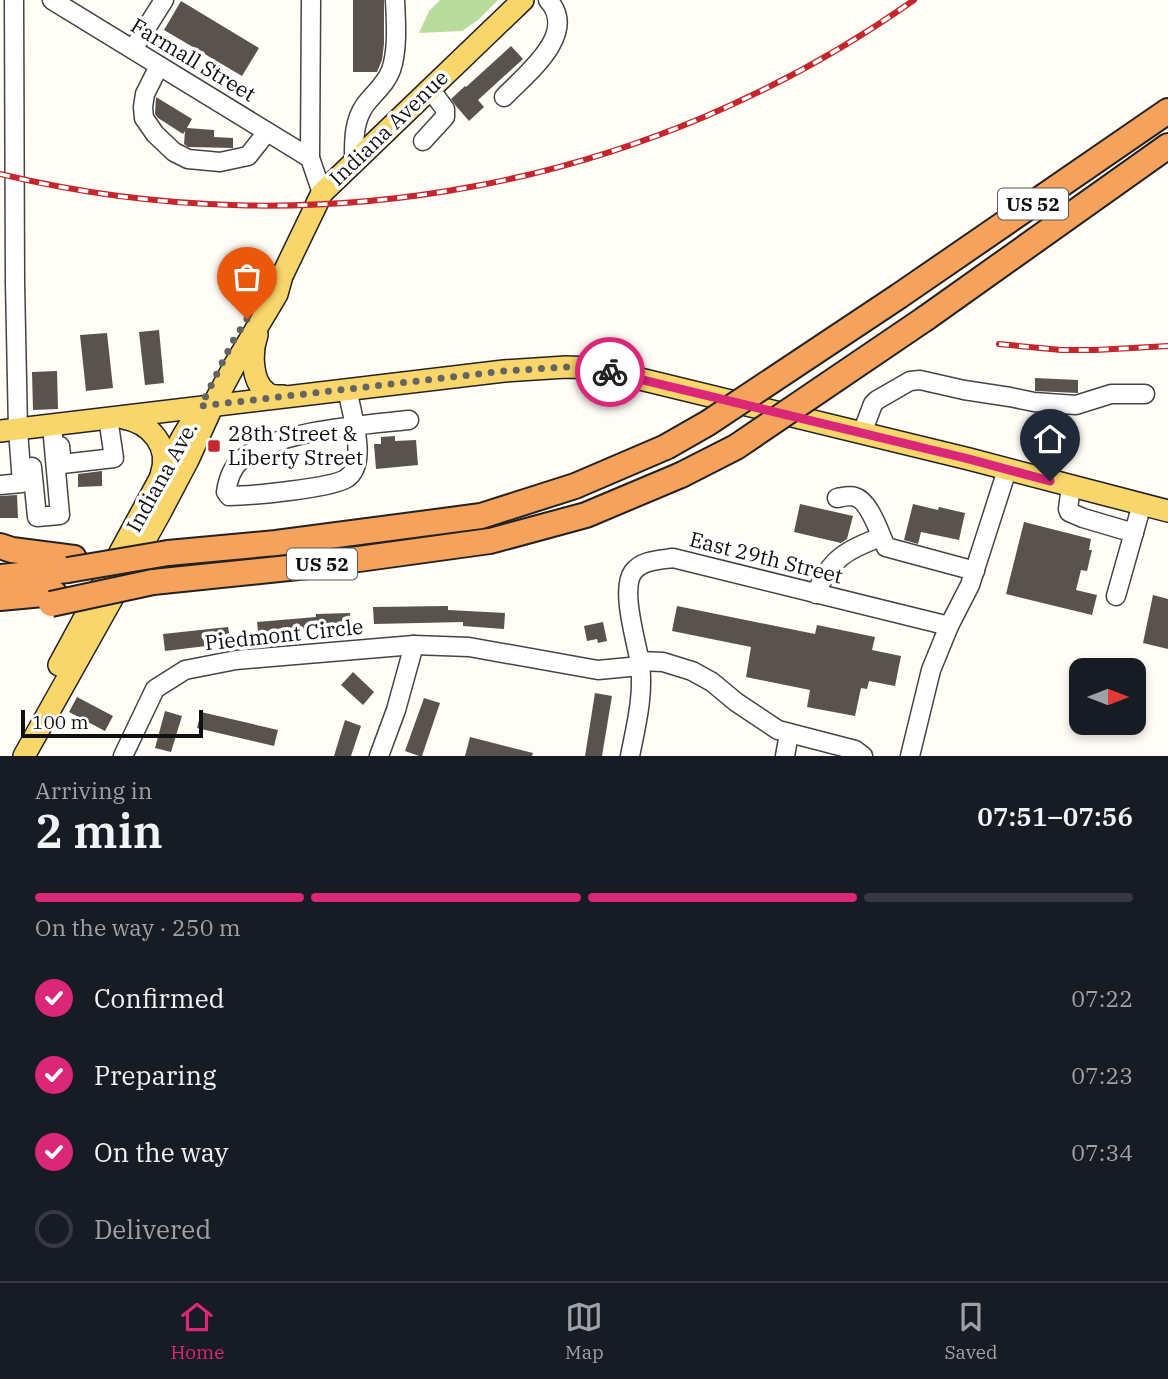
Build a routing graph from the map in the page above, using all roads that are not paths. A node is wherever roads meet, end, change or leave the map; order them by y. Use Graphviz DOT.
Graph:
graph roads {
  1 [pos="14,0"];
  2 [pos="52,0"];
  3 [pos="163,0"];
  4 [pos="311,0"];
  5 [pos="395,0"];
  6 [pos="523,0"];
  7 [pos="548,0"];
  8 [pos="133,50"];
  9 [pos="159,66"];
  10 [pos="430,89"];
  11 [pos="504,97"];
  12 [pos="1168,111"];
  13 [pos="267,132"];
  14 [pos="423,141"];
  15 [pos="1168,146"];
  16 [pos="310,158"];
  17 [pos="354,162"];
  18 [pos="322,193"];
  19 [pos="282,276"];
  20 [pos="261,321"];
  21 [pos="347,389"];
  22 [pos="1145,394"];
  23 [pos="293,396"];
  24 [pos="207,406"];
  25 [pos="113,418"];
  26 [pos="409,420"];
  27 [pos="55,425"];
  28 [pos="355,426"];
  29 [pos="15,430"];
  30 [pos="862,433"];
  31 [pos="1007,470"];
  32 [pos="158,483"];
  33 [pos="0,485"];
  34 [pos="1071,486"];
  35 [pos="837,498"];
  36 [pos="1142,504"];
  37 [pos="1168,511"];
  38 [pos="1134,533"];
  39 [pos="881,537"];
  40 [pos="0,546"];
  41 [pos="71,564"];
  42 [pos="975,571"];
  43 [pos="0,577"];
  44 [pos="816,594"];
  45 [pos="1116,596"];
  46 [pos="0,598"];
  47 [pos="53,598"];
  48 [pos="0,615"];
  49 [pos="949,626"];
  50 [pos="414,645"];
  51 [pos="639,663"];
  52 [pos="789,734"];
  53 [pos="9,756"];
  54 [pos="24,756"];
  55 [pos="123,756"];
  56 [pos="379,756"];
  57 [pos="629,756"];
  58 [pos="785,756"];
  59 [pos="863,756"];
  60 [pos="910,756"];
  1 -- 29 [label="street"];
  2 -- 8 [label="street, Farmall Street"];
  3 -- 8 [label="street"];
  4 -- 16 [label="street"];
  5 -- 17 [label="street"];
  6 -- 10 [label="main road, Indiana Avenue"];
  7 -- 11 [label="street"];
  8 -- 9 [label="street, Farmall Street"];
  9 -- 13 [label="street, Farmall Street"];
  9 -- 13 [label="street"];
  10 -- 14 [label="street"];
  10 -- 17 [label="main road, Indiana Avenue"];
  12 -- 41 [label="highway, US 52, bridge"];
  13 -- 16 [label="street, Farmall Street"];
  15 -- 47 [label="highway, US 52, bridge"];
  16 -- 18 [label="street"];
  17 -- 18 [label="main road, Indiana Avenue"];
  18 -- 19 [label="main road, Indiana Avenue"];
  19 -- 20 [label="main road, Indiana Ave."];
  19 -- 24 [label="main road, Indiana Ave."];
  20 -- 23 [label="main road"];
  20 -- 24 [label="main road, Indiana Ave."];
  21 -- 23 [label="main road"];
  21 -- 28 [label="street"];
  21 -- 30 [label="main road"];
  22 -- 30 [label="street"];
  23 -- 24 [label="main road"];
  24 -- 25 [label="main road"];
  24 -- 32 [label="main road, Indiana Ave."];
  24 -- 54 [label="main road, Indiana Ave."];
  25 -- 27 [label="main road"];
  25 -- 27 [label="street"];
  25 -- 32 [label="main road"];
  26 -- 28 [label="street"];
  27 -- 29 [label="main road"];
  27 -- 29 [label="street"];
  28 -- 28 [label="street"];
  29 -- 33 [label="street"];
  30 -- 31 [label="main road"];
  31 -- 34 [label="main road"];
  31 -- 42 [label="street"];
  32 -- 53 [label="main road, Indiana Ave."];
  34 -- 36 [label="main road"];
  34 -- 38 [label="street"];
  35 -- 39 [label="street"];
  36 -- 37 [label="main road"];
  36 -- 38 [label="street"];
  38 -- 45 [label="street"];
  39 -- 42 [label="street"];
  39 -- 44 [label="street"];
  40 -- 41 [label="highway"];
  41 -- 43 [label="highway"];
  42 -- 49 [label="street"];
  44 -- 49 [label="street, East 29th Street"];
  44 -- 51 [label="street, East 29th Street"];
  46 -- 47 [label="highway"];
  47 -- 48 [label="highway"];
  49 -- 60 [label="street"];
  50 -- 51 [label="street, Piedmont Circle"];
  50 -- 55 [label="street, Piedmont Circle"];
  50 -- 56 [label="street"];
  51 -- 52 [label="street, Piedmont Circle"];
  51 -- 57 [label="street, East 29th Street"];
  52 -- 58 [label="street"];
  52 -- 59 [label="street, Piedmont Circle"];
}
